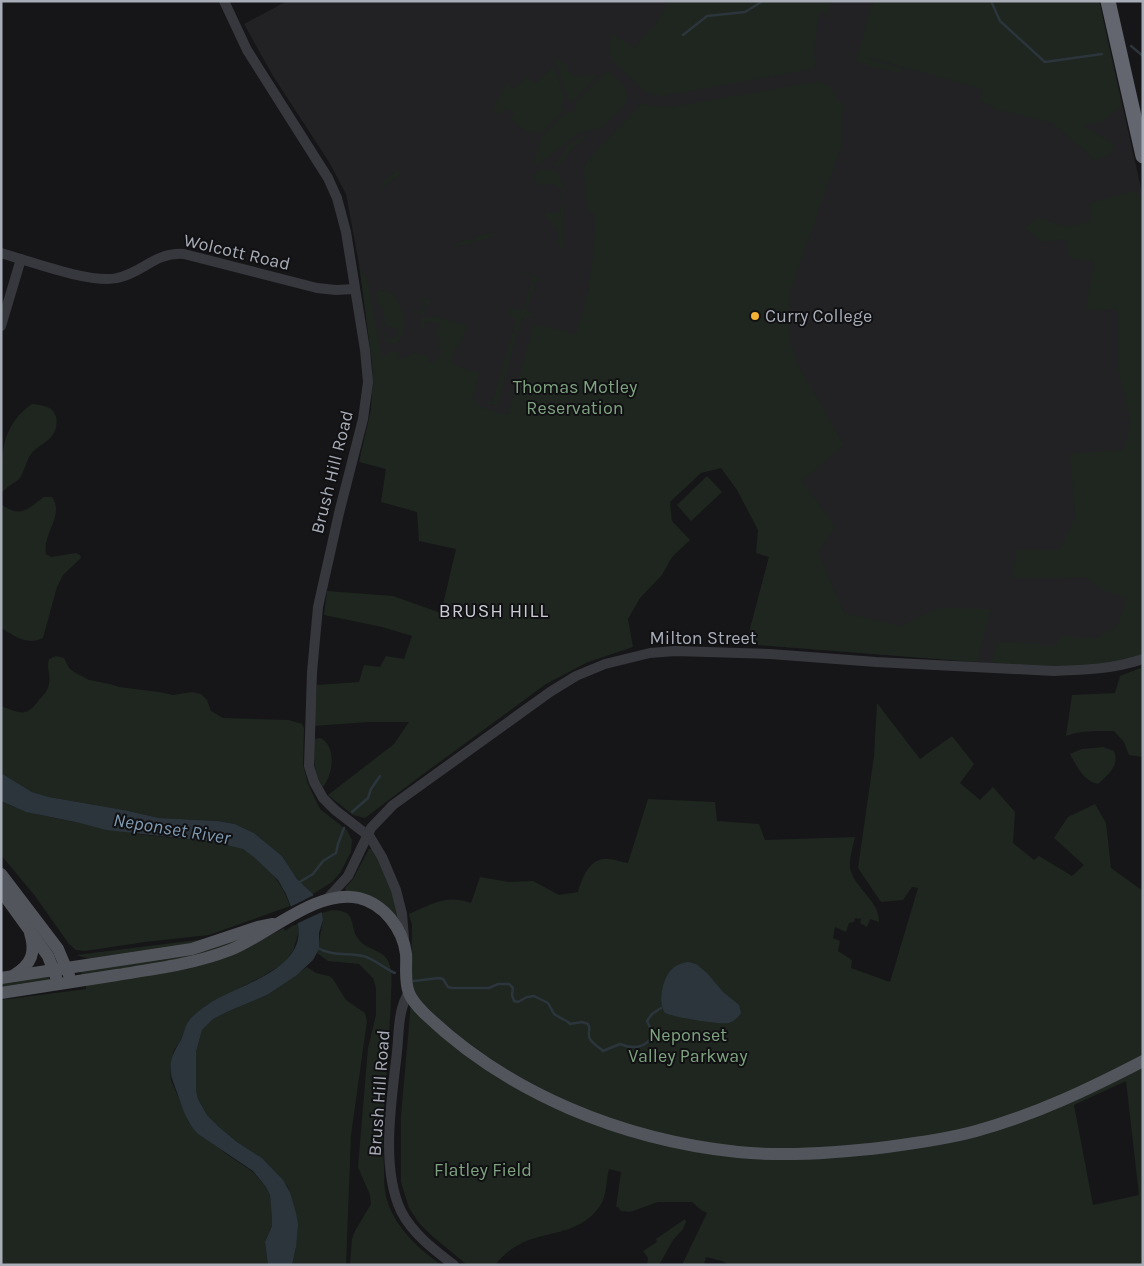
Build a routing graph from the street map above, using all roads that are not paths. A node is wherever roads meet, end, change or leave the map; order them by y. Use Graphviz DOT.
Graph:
graph roads {
  1 [pos="224,1"];
  2 [pos="1108,1"];
  3 [pos="1143,156"];
  4 [pos="1,254"];
  5 [pos="21,259"];
  6 [pos="355,289"];
  7 [pos="1,326"];
  8 [pos="1143,659"];
  9 [pos="367,835"];
  10 [pos="1,874"];
  11 [pos="1,891"];
  12 [pos="323,900"];
  13 [pos="276,924"];
  14 [pos="27,926"];
  15 [pos="405,949"];
  16 [pos="61,969"];
  17 [pos="6,977"];
  18 [pos="71,982"];
  19 [pos="58,984"];
  20 [pos="409,992"];
  21 [pos="1,993"];
  22 [pos="1143,1061"];
  23 [pos="454,1265"];
  1 -- 6 [label="street, Brush Hill Road"];
  2 -- 3 [label="highway"];
  4 -- 5 [label="street, Wolcott Road"];
  5 -- 6 [label="street, Wolcott Road"];
  5 -- 7 [label="street"];
  6 -- 9 [label="street, Brush Hill Road"];
  8 -- 9 [label="street, Milton Street"];
  9 -- 12 [label="street, Milton Street"];
  9 -- 15 [label="street, Brush Hill Road"];
  10 -- 16 [label="main road"];
  11 -- 14 [label="main road"];
  12 -- 13 [label="main road"];
  12 -- 15 [label="main road"];
  13 -- 16 [label="main road"];
  13 -- 18 [label="main road"];
  14 -- 16 [label="main road"];
  14 -- 17 [label="main road"];
  15 -- 20 [label="main road"];
  16 -- 17 [label="main road"];
  16 -- 18 [label="main road"];
  16 -- 19 [label="main road"];
  18 -- 19 [label="main road"];
  19 -- 21 [label="main road"];
  20 -- 22 [label="main road"];
  20 -- 23 [label="street, Brush Hill Road"];
}
